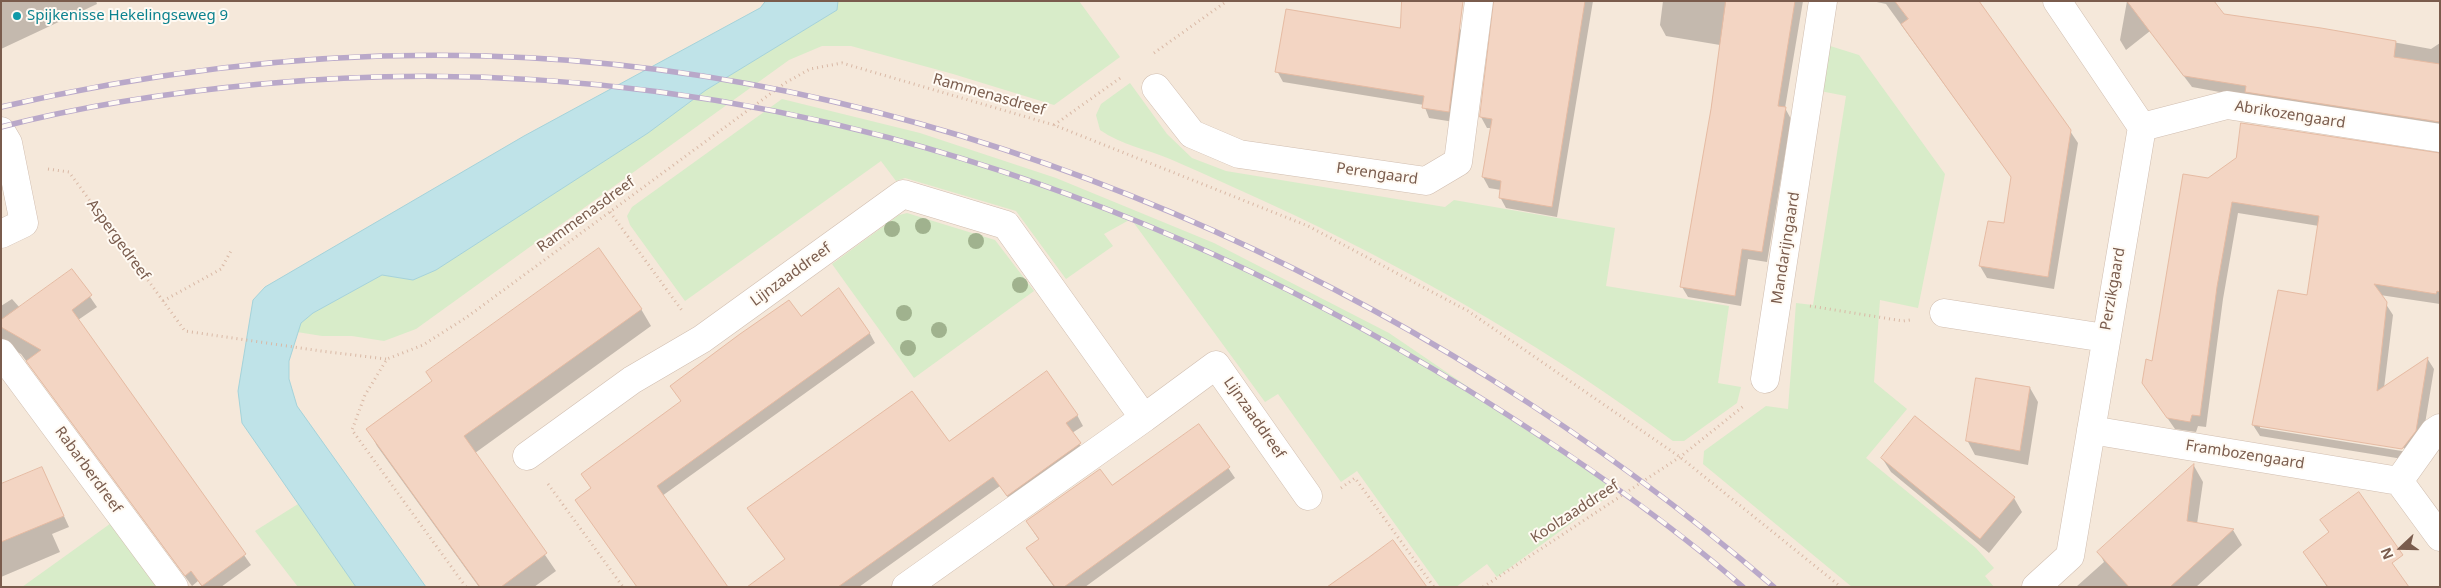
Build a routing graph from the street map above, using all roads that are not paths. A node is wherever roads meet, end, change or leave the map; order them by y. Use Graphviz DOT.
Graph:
graph roads {
  1 [pos="1479,1"];
  2 [pos="1824,1"];
  3 [pos="2057,1"];
  4 [pos="1156,88"];
  5 [pos="2142,126"];
  6 [pos="4,138"];
  7 [pos="2440,138"];
  8 [pos="1,234"];
  9 [pos="1944,313"];
  10 [pos="2105,338"];
  11 [pos="1,353"];
  12 [pos="1765,379"];
  13 [pos="1144,418"];
  14 [pos="2440,428"];
  15 [pos="2091,430"];
  16 [pos="527,456"];
  17 [pos="2399,481"];
  18 [pos="1308,496"];
  19 [pos="2440,537"];
  20 [pos="174,587"];
  21 [pos="906,587"];
  22 [pos="2036,587"];
  1 -- 4 [label="street, Perengaard"];
  2 -- 12 [label="street, Mandarijngaard"];
  3 -- 5 [label="street"];
  5 -- 7 [label="street, Abrikozengaard"];
  5 -- 10 [label="street, Perzikgaard"];
  6 -- 8 [label="street"];
  9 -- 10 [label="street"];
  10 -- 15 [label="street, Perzikgaard"];
  11 -- 20 [label="street, Rabarberdreef"];
  13 -- 16 [label="street, Lijnzaaddreef"];
  13 -- 18 [label="street, Lijnzaaddreef"];
  13 -- 21 [label="street, Lijnzaaddreef"];
  14 -- 17 [label="street"];
  15 -- 17 [label="street, Frambozengaard"];
  15 -- 22 [label="street, Perzikgaard"];
  17 -- 19 [label="street"];
}
